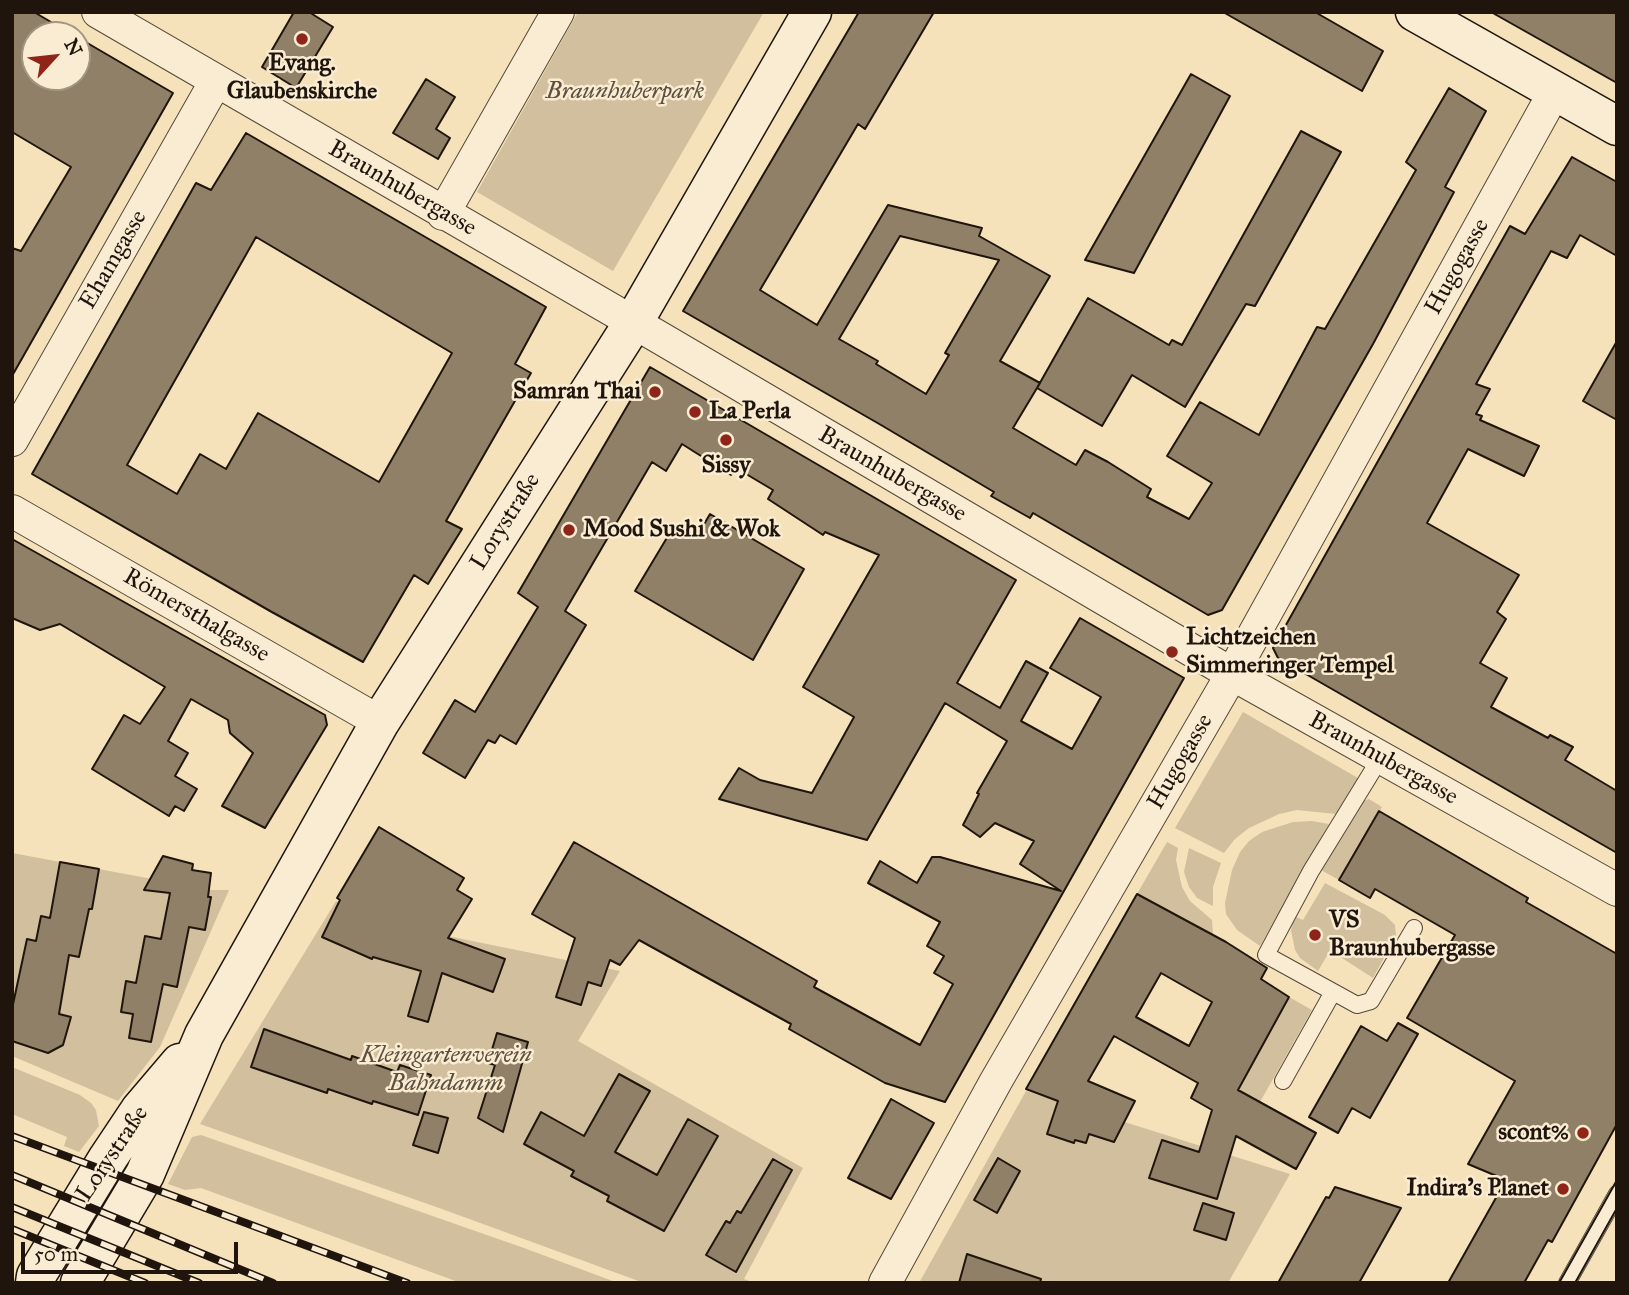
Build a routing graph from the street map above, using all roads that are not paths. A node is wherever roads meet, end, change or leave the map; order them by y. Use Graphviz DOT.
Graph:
graph roads {
  1 [pos="98,12"];
  2 [pos="558,12"];
  3 [pos="812,12"];
  4 [pos="1415,12"];
  5 [pos="216,80"];
  6 [pos="1555,91"];
  7 [pos="1617,126"];
  8 [pos="443,214"];
  9 [pos="633,323"];
  10 [pos="12,440"];
  11 [pos="12,510"];
  12 [pos="1232,674"];
  13 [pos="380,722"];
  14 [pos="1381,757"];
  15 [pos="1617,890"];
  16 [pos="1414,928"];
  17 [pos="1333,992"];
  18 [pos="204,1035"];
  19 [pos="1283,1082"];
  20 [pos="1617,1194"];
  21 [pos="34,1283"];
  22 [pos="80,1283"];
  23 [pos="885,1283"];
  24 [pos="1567,1283"];
  1 -- 5 [label="street, Braunhubergasse"];
  2 -- 8 [label="street"];
  3 -- 9 [label="street, Lorystraße"];
  4 -- 6 [label="street"];
  5 -- 8 [label="street, Braunhubergasse"];
  5 -- 10 [label="street, Ehamgasse"];
  6 -- 7 [label="street"];
  6 -- 12 [label="street, Hugogasse"];
  8 -- 9 [label="street, Braunhubergasse"];
  9 -- 12 [label="street, Braunhubergasse"];
  9 -- 13 [label="street, Lorystraße"];
  11 -- 13 [label="street, Römersthalgasse"];
  12 -- 14 [label="street, Braunhubergasse"];
  12 -- 23 [label="street, Hugogasse"];
  13 -- 18 [label="street, Lorystraße"];
  14 -- 15 [label="street, Braunhubergasse"];
  14 -- 17 [label="lane"];
  16 -- 17 [label="lane"];
  17 -- 19 [label="lane"];
  18 -- 21 [label="street, Lorystraße"];
  18 -- 22 [label="street, Lorystraße"];
  20 -- 24 [label="lane"];
}
